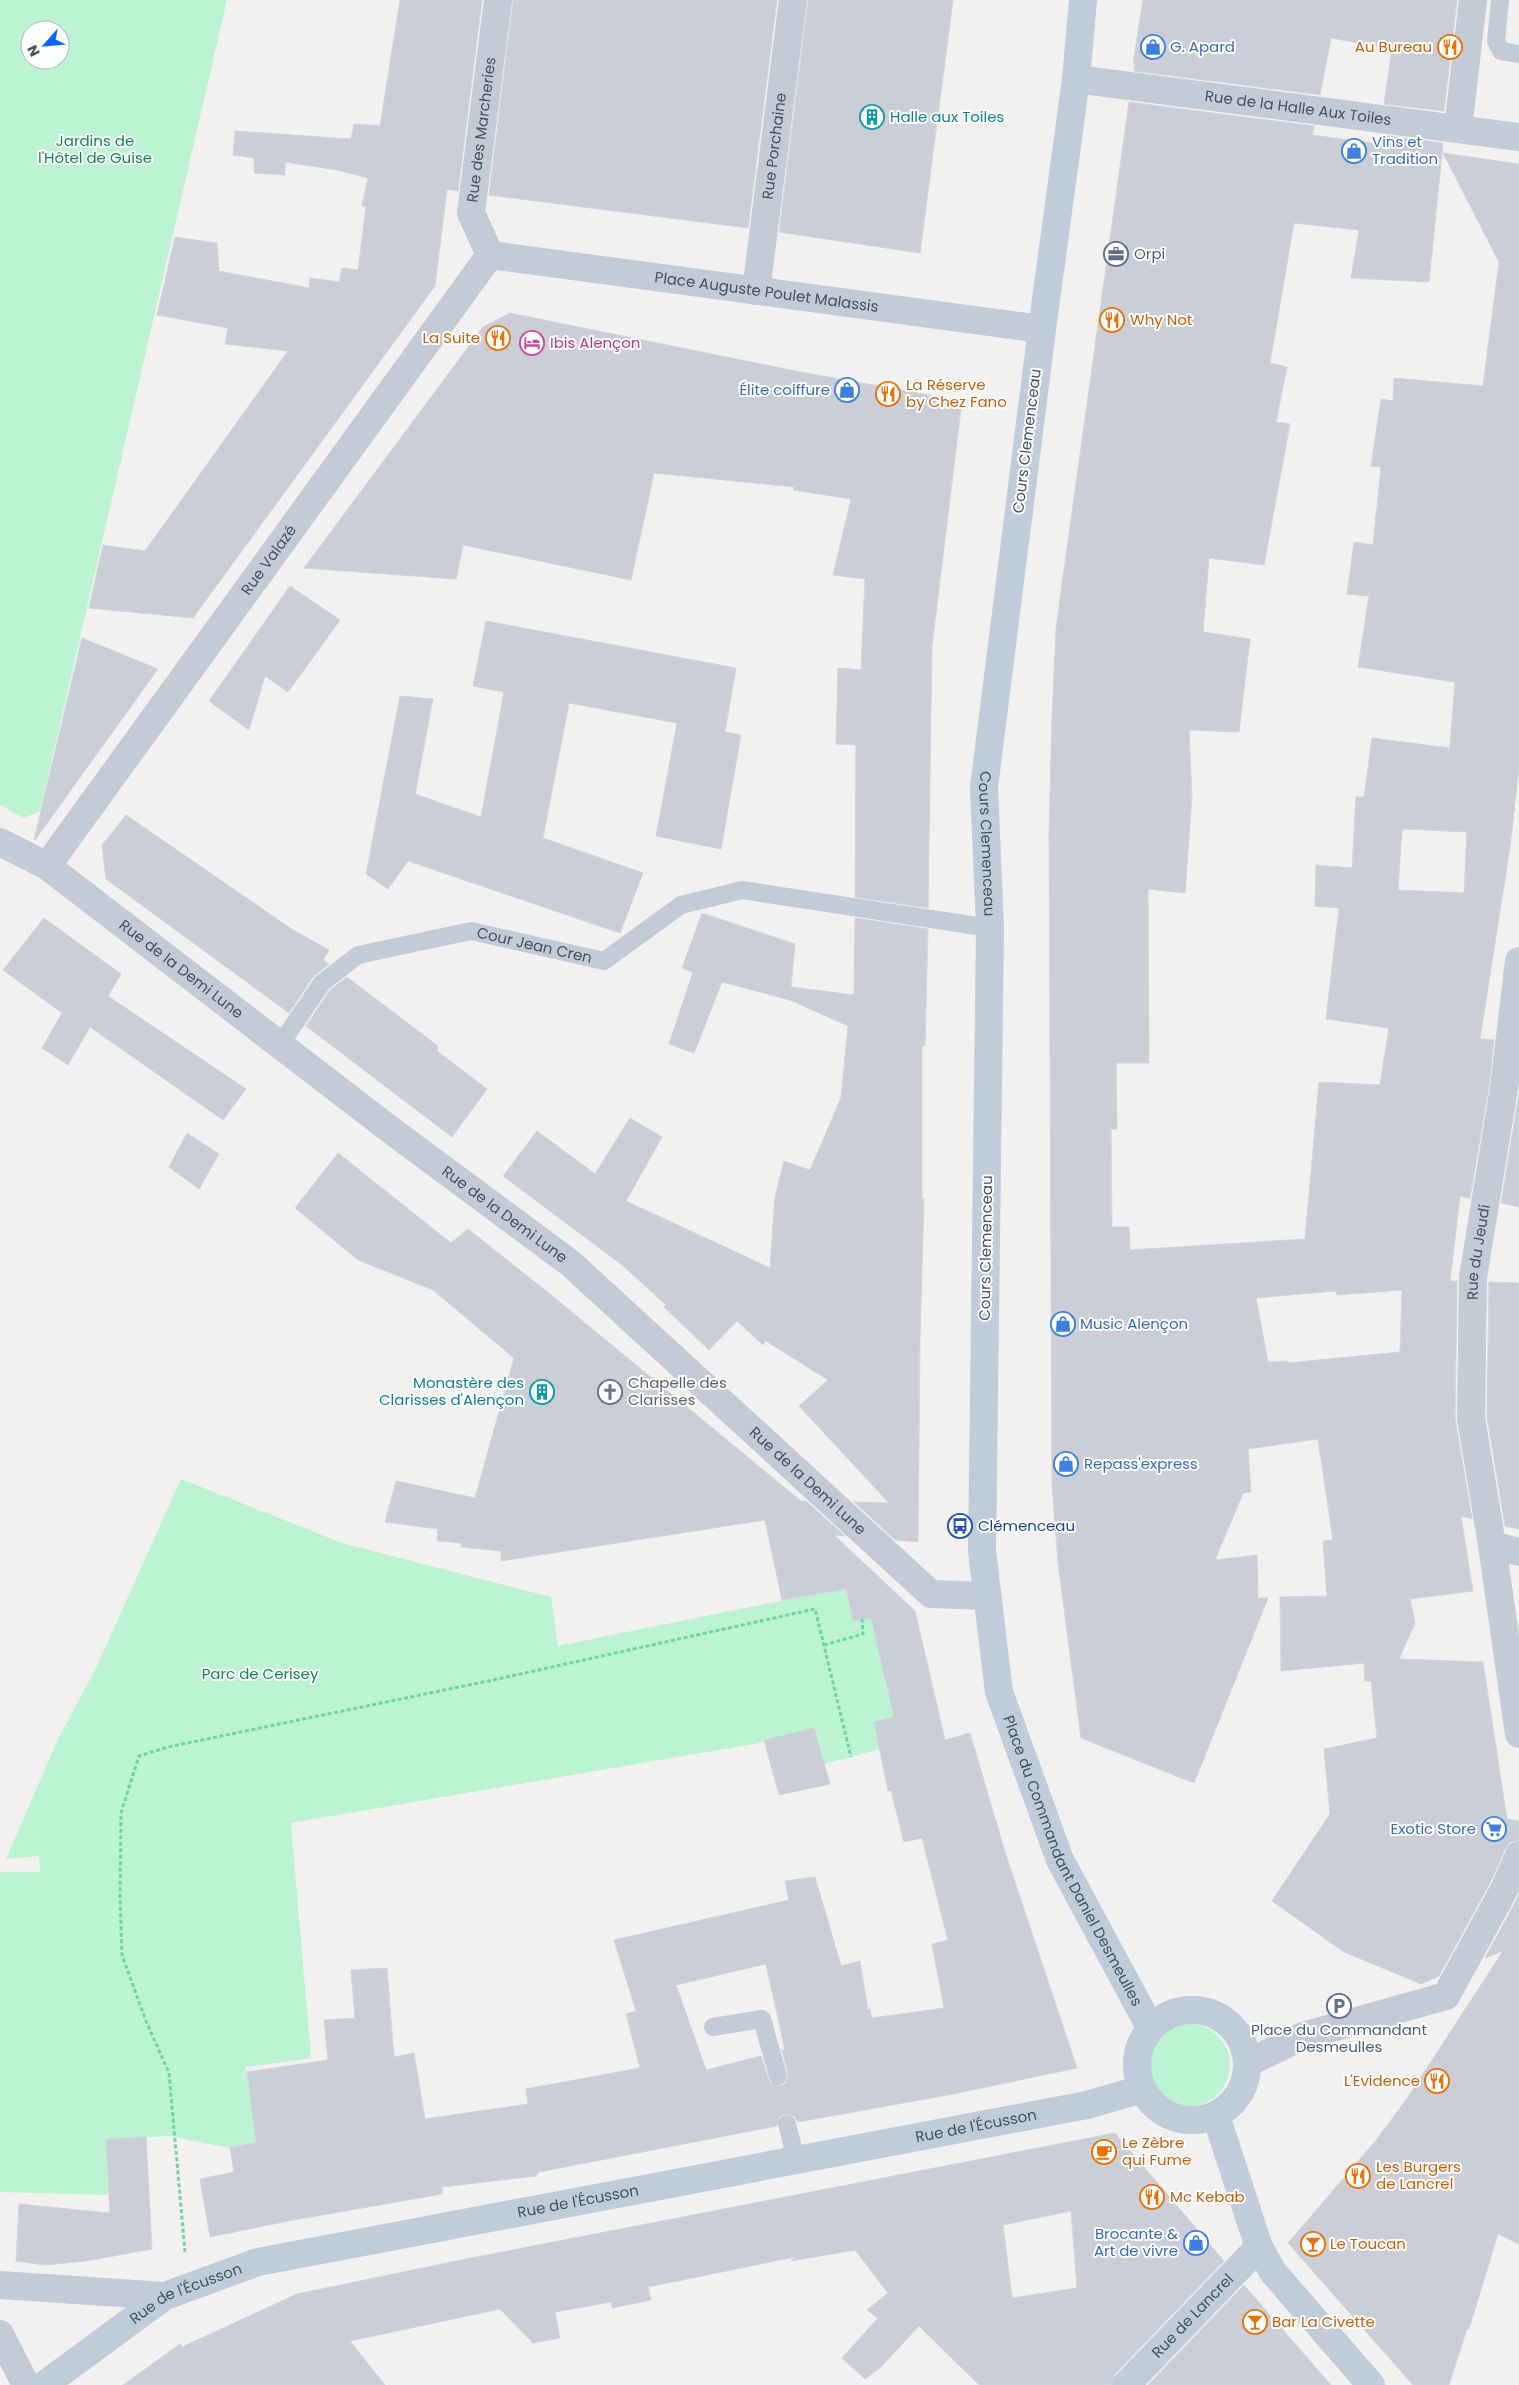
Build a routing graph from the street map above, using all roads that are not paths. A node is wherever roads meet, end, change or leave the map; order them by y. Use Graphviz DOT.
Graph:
graph roads {
  1 [pos="498,0"];
  2 [pos="793,0"];
  3 [pos="1083,0"];
  4 [pos="1473,0"];
  5 [pos="1500,0"];
  6 [pos="1519,54"];
  7 [pos="1076,79"];
  8 [pos="1458,130"];
  9 [pos="1519,137"];
  10 [pos="490,255"];
  11 [pos="756,291"];
  12 [pos="1042,329"];
  13 [pos="0,842"];
  14 [pos="46,866"];
  15 [pos="990,928"];
  16 [pos="1519,961"];
  17 [pos="280,1045"];
  18 [pos="1492,1545"];
  19 [pos="1519,1552"];
  20 [pos="987,1596"];
  21 [pos="999,1692"];
  22 [pos="1519,1734"];
  23 [pos="1519,1855"];
  24 [pos="713,2027"];
  25 [pos="1150,2027"];
  26 [pos="1248,2062"];
  27 [pos="778,2076"];
  28 [pos="1142,2089"];
  29 [pos="1216,2116"];
  30 [pos="786,2124"];
  31 [pos="796,2160"];
  32 [pos="1259,2246"];
  33 [pos="0,2285"];
  34 [pos="176,2292"];
  35 [pos="0,2334"];
  36 [pos="26,2385"];
  37 [pos="44,2385"];
  38 [pos="1126,2385"];
  39 [pos="1371,2385"];
  1 -- 10 [label="street, Rue des Marcheries"];
  2 -- 11 [label="street, Rue Porchaine"];
  3 -- 7 [label="street, Cours Clemenceau"];
  4 -- 8 [label="street"];
  5 -- 6 [label="lane"];
  7 -- 8 [label="street, Rue de la Halle Aux Toiles"];
  7 -- 12 [label="street, Cours Clemenceau"];
  8 -- 9 [label="street, Rue de la Halle Aux Toiles"];
  10 -- 11 [label="street, Place Auguste Poulet Malassis"];
  10 -- 14 [label="street, Rue Valazé"];
  11 -- 12 [label="street, Place Auguste Poulet Malassis"];
  12 -- 15 [label="street, Cours Clemenceau"];
  13 -- 14 [label="street, Rue de la Demi Lune"];
  14 -- 17 [label="street, Rue de la Demi Lune"];
  15 -- 17 [label="lane, Cour Jean Cren"];
  15 -- 20 [label="street, Cours Clemenceau"];
  16 -- 18 [label="street, Rue du Jeudi"];
  17 -- 20 [label="street, Rue de la Demi Lune"];
  18 -- 19 [label="street"];
  18 -- 22 [label="street, Rue du Jeudi"];
  20 -- 21 [label="street, Cours Clemenceau"];
  21 -- 25 [label="street, Place du Commandant Daniel Desmeulles"];
  23 -- 26 [label="street"];
  24 -- 27 [label="lane"];
  25 -- 26 [label="street"];
  25 -- 28 [label="street"];
  26 -- 29 [label="street"];
  28 -- 29 [label="street"];
  28 -- 31 [label="street, Rue de l'Écusson"];
  29 -- 32 [label="street"];
  30 -- 31 [label="lane"];
  31 -- 34 [label="street, Rue de l'Écusson"];
  32 -- 38 [label="street, Rue de Lancrel"];
  32 -- 39 [label="street"];
  33 -- 34 [label="street"];
  34 -- 37 [label="street, Rue de l'Écusson"];
  35 -- 36 [label="street"];
}
